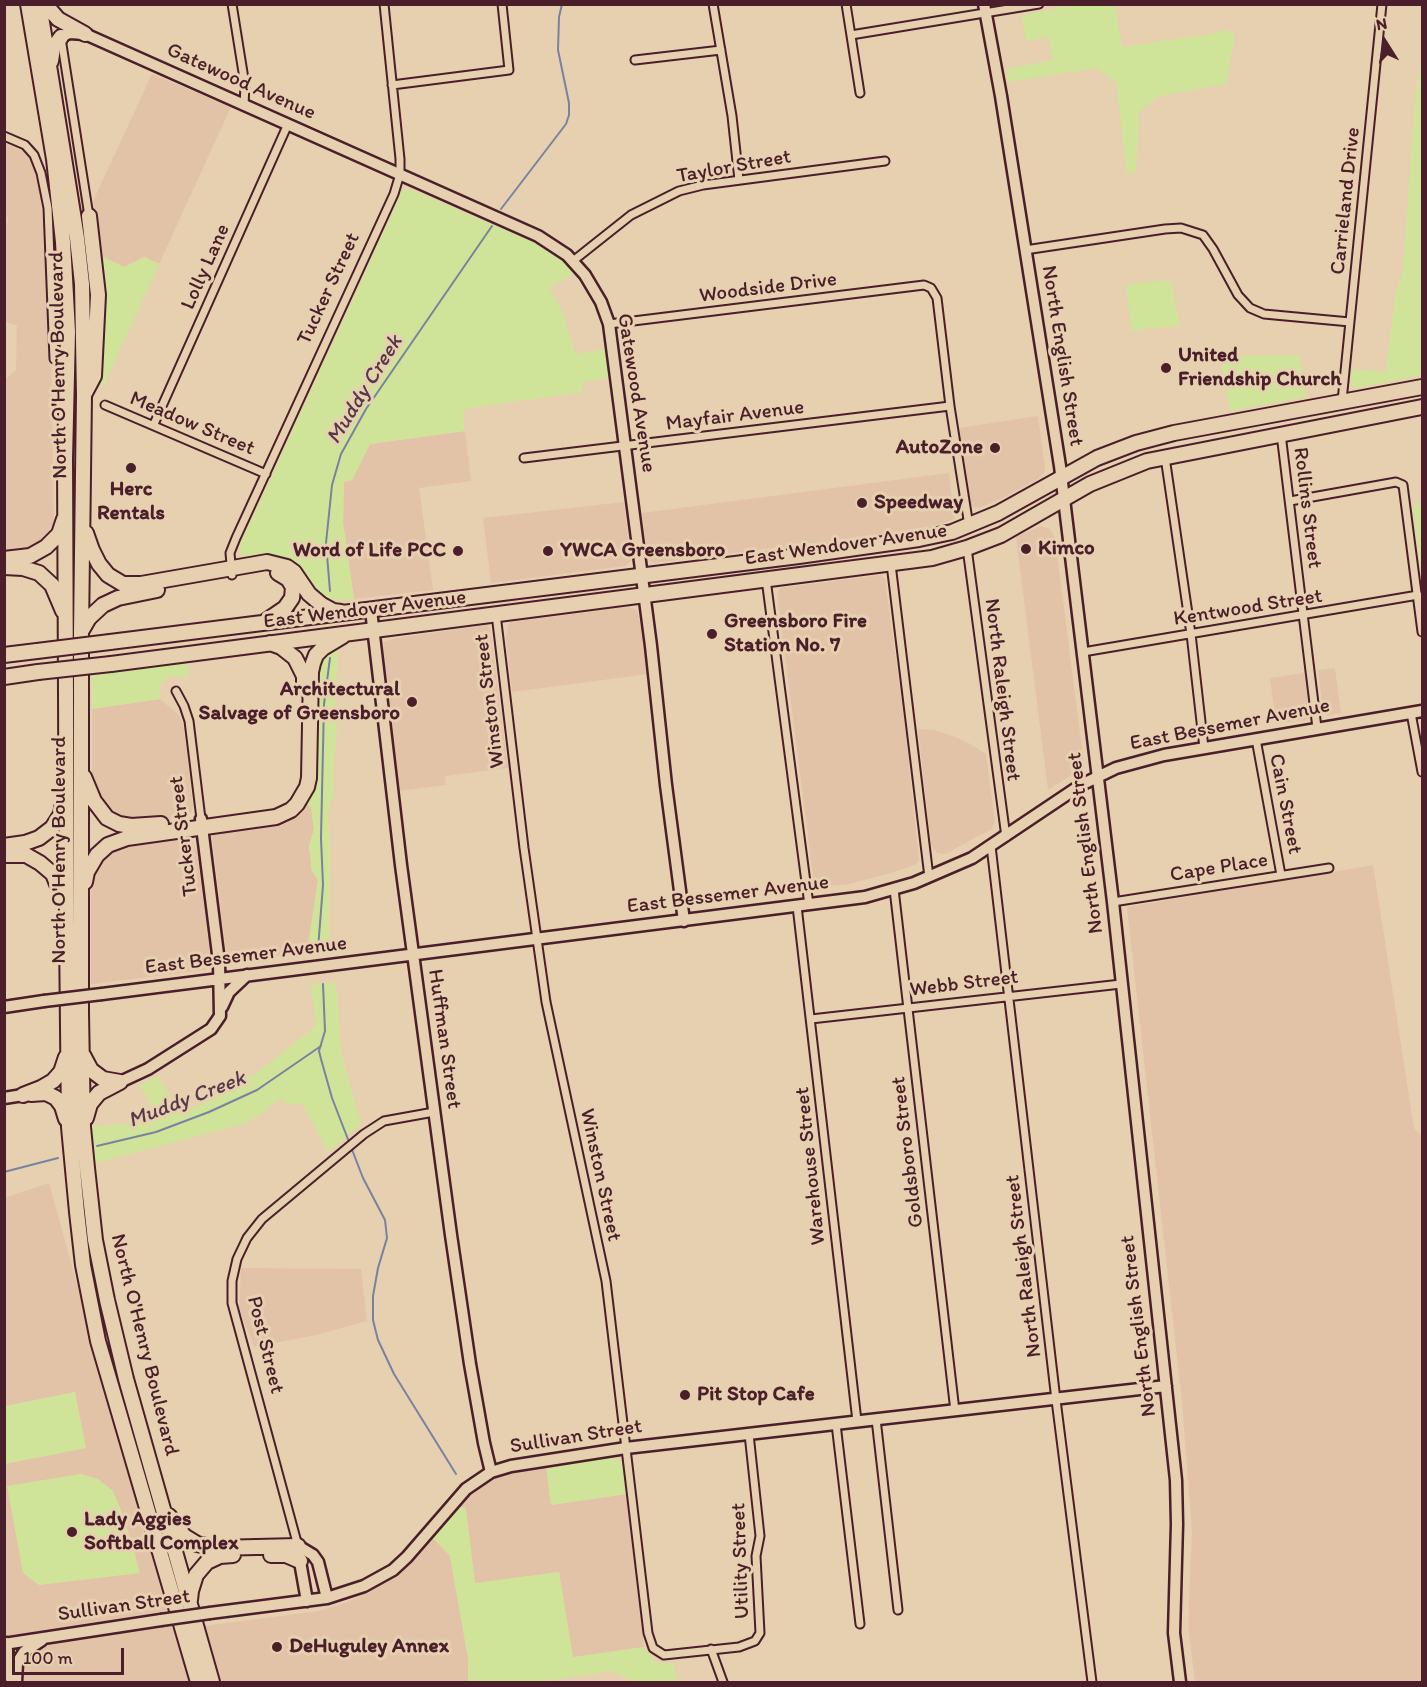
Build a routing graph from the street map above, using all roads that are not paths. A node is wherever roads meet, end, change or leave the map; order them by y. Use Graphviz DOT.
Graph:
graph roads {
  1 [pos="28,4"];
  2 [pos="39,4"];
  3 [pos="45,4"];
  4 [pos="232,4"];
  5 [pos="384,4"];
  6 [pos="502,4"];
  7 [pos="712,4"];
  8 [pos="846,4"];
  9 [pos="1039,4"];
  10 [pos="1382,4"];
  11 [pos="984,9"];
  12 [pos="85,34"];
  13 [pos="851,35"];
  14 [pos="61,37"];
  15 [pos="721,50"];
  16 [pos="635,60"];
  17 [pos="50,69"];
  18 [pos="392,84"];
  19 [pos="860,93"];
  20 [pos="244,105"];
  21 [pos="288,124"];
  22 [pos="4,136"];
  23 [pos="885,161"];
  24 [pos="400,174"];
  25 [pos="739,180"];
  26 [pos="89,216"];
  27 [pos="1025,250"];
  28 [pos="573,261"];
  29 [pos="1350,322"];
  30 [pos="609,324"];
  31 [pos="54,359"];
  32 [pos="1422,387"];
  33 [pos="84,395"];
  34 [pos="1342,401"];
  35 [pos="105,405"];
  36 [pos="950,406"];
  37 [pos="1422,407"];
  38 [pos="154,424"];
  39 [pos="1281,434"];
  40 [pos="625,446"];
  41 [pos="1165,457"];
  42 [pos="524,458"];
  43 [pos="266,474"];
  44 [pos="1061,477"];
  45 [pos="1064,498"];
  46 [pos="1290,501"];
  47 [pos="66,514"];
  48 [pos="82,518"];
  49 [pos="969,526"];
  50 [pos="967,548"];
  51 [pos="4,559"];
  52 [pos="891,564"];
  53 [pos="4,567"];
  54 [pos="232,571"];
  55 [pos="642,575"];
  56 [pos="766,579"];
  57 [pos="644,594"];
  58 [pos="1418,595"];
  59 [pos="370,610"];
  60 [pos="346,613"];
  61 [pos="496,614"];
  62 [pos="1304,615"];
  63 [pos="67,623"];
  64 [pos="261,624"];
  65 [pos="373,629"];
  66 [pos="81,632"];
  67 [pos="353,632"];
  68 [pos="1422,632"];
  69 [pos="1191,634"];
  70 [pos="269,643"];
  71 [pos="1083,652"];
  72 [pos="4,655"];
  73 [pos="4,677"];
  74 [pos="176,691"];
  75 [pos="1417,712"];
  76 [pos="1317,728"];
  77 [pos="1256,739"];
  78 [pos="1204,748"];
  79 [pos="81,757"];
  80 [pos="1422,772"];
  81 [pos="1097,776"];
  82 [pos="67,786"];
  83 [pos="202,824"];
  84 [pos="1006,837"];
  85 [pos="4,846"];
  86 [pos="991,846"];
  87 [pos="4,855"];
  88 [pos="1329,868"];
  89 [pos="1281,875"];
  90 [pos="929,877"];
  91 [pos="894,889"];
  92 [pos="81,902"];
  93 [pos="1113,902"];
  94 [pos="809,905"];
  95 [pos="797,906"];
  96 [pos="67,909"];
  97 [pos="684,921"];
  98 [pos="537,938"];
  99 [pos="414,955"];
  100 [pos="247,975"];
  101 [pos="218,979"];
  102 [pos="1121,984"];
  103 [pos="1009,996"];
  104 [pos="4,1007"];
  105 [pos="907,1008"];
  106 [pos="221,1010"];
  107 [pos="811,1019"];
  108 [pos="75,1053"];
  109 [pos="120,1082"];
  110 [pos="23,1095"];
  111 [pos="4,1098"];
  112 [pos="434,1112"];
  113 [pos="76,1127"];
  114 [pos="1166,1386"];
  115 [pos="1056,1400"];
  116 [pos="955,1411"];
  117 [pos="876,1419"];
  118 [pos="857,1421"];
  119 [pos="836,1424"];
  120 [pos="749,1434"];
  121 [pos="626,1448"];
  122 [pos="491,1472"];
  123 [pos="162,1503"];
  124 [pos="298,1546"];
  125 [pos="300,1561"];
  126 [pos="327,1598"];
  127 [pos="307,1601"];
  128 [pos="190,1608"];
  129 [pos="898,1610"];
  130 [pos="860,1624"];
  131 [pos="48,1637"];
  132 [pos="5,1643"];
  133 [pos="711,1649"];
  134 [pos="14,1683"];
  135 [pos="198,1683"];
  136 [pos="212,1683"];
  137 [pos="723,1683"];
  138 [pos="1092,1683"];
  139 [pos="1180,1683"];
  1 -- 47 [label="highway, North O'Henry Boulevard"];
  2 -- 17 [label="highway, North O'Henry Boulevard"];
  3 -- 12 [label="highway"];
  4 -- 20 [label="street"];
  5 -- 18 [label="street, Tucker Street"];
  6 -- 18 [label="street"];
  7 -- 15 [label="street"];
  8 -- 13 [label="street"];
  9 -- 11 [label="street"];
  10 -- 29 [label="street, Carrieland Drive"];
  11 -- 13 [label="street"];
  11 -- 27 [label="street, North English Street"];
  12 -- 14 [label="street"];
  12 -- 20 [label="street, Gatewood Avenue"];
  13 -- 19 [label="street"];
  14 -- 17 [label="highway"];
  14 -- 26 [label="street"];
  15 -- 16 [label="street"];
  15 -- 25 [label="street"];
  17 -- 33 [label="highway, North O'Henry Boulevard"];
  18 -- 24 [label="street, Tucker Street"];
  20 -- 21 [label="street, Gatewood Avenue"];
  21 -- 24 [label="street, Gatewood Avenue"];
  21 -- 38 [label="street, Lolly Lane"];
  22 -- 31 [label="street"];
  23 -- 25 [label="street, Taylor Street"];
  24 -- 28 [label="street, Gatewood Avenue"];
  24 -- 43 [label="street, Tucker Street"];
  25 -- 28 [label="street, Taylor Street"];
  26 -- 33 [label="highway"];
  27 -- 29 [label="street"];
  27 -- 44 [label="street, North English Street"];
  28 -- 30 [label="street, Gatewood Avenue"];
  29 -- 34 [label="street, Carrieland Drive"];
  30 -- 36 [label="street, Woodside Drive"];
  30 -- 40 [label="street, Gatewood Avenue"];
  32 -- 34 [label="highway, East Wendover Avenue"];
  33 -- 48 [label="highway, North O'Henry Boulevard"];
  34 -- 44 [label="highway, East Wendover Avenue"];
  35 -- 38 [label="street, Meadow Street"];
  36 -- 40 [label="street, Mayfair Avenue"];
  36 -- 49 [label="street"];
  37 -- 39 [label="highway, East Wendover Avenue"];
  38 -- 43 [label="street, Meadow Street"];
  39 -- 41 [label="highway, East Wendover Avenue"];
  39 -- 46 [label="street, Rollins Street"];
  40 -- 42 [label="street, Mayfair Avenue"];
  40 -- 55 [label="street, Gatewood Avenue"];
  41 -- 45 [label="highway, East Wendover Avenue"];
  41 -- 69 [label="street"];
  43 -- 54 [label="street, Tucker Street"];
  44 -- 45 [label="street, North English Street"];
  44 -- 49 [label="highway, East Wendover Avenue"];
  45 -- 50 [label="highway, East Wendover Avenue"];
  45 -- 71 [label="street, North English Street"];
  46 -- 58 [label="street"];
  46 -- 62 [label="street, Rollins Street"];
  47 -- 51 [label="highway"];
  47 -- 63 [label="highway, North O'Henry Boulevard"];
  48 -- 54 [label="highway"];
  48 -- 66 [label="highway, North O'Henry Boulevard"];
  49 -- 55 [label="highway, East Wendover Avenue"];
  50 -- 52 [label="highway, East Wendover Avenue"];
  50 -- 84 [label="street, North Raleigh Street"];
  52 -- 56 [label="highway, East Wendover Avenue"];
  52 -- 90 [label="street"];
  53 -- 63 [label="highway"];
  54 -- 60 [label="highway"];
  54 -- 64 [label="highway"];
  54 -- 66 [label="highway"];
  55 -- 57 [label="street, Gatewood Avenue"];
  55 -- 59 [label="highway, East Wendover Avenue"];
  56 -- 57 [label="highway, East Wendover Avenue"];
  56 -- 94 [label="street"];
  57 -- 61 [label="highway, East Wendover Avenue"];
  57 -- 97 [label="street, Gatewood Avenue"];
  58 -- 62 [label="street, Kentwood Street"];
  58 -- 68 [label="street"];
  59 -- 60 [label="highway, East Wendover Avenue"];
  59 -- 65 [label="street, Huffman Street"];
  60 -- 64 [label="highway, East Wendover Avenue"];
  61 -- 65 [label="highway, East Wendover Avenue"];
  61 -- 98 [label="street, Winston Street"];
  62 -- 69 [label="street, Kentwood Street"];
  62 -- 76 [label="street, Rollins Street"];
  63 -- 82 [label="highway, North O'Henry Boulevard"];
  64 -- 72 [label="highway, East Wendover Avenue, bridge"];
  65 -- 67 [label="highway, East Wendover Avenue"];
  65 -- 99 [label="street, Huffman Street"];
  66 -- 79 [label="highway, North O'Henry Boulevard"];
  67 -- 70 [label="highway, East Wendover Avenue"];
  67 -- 83 [label="highway"];
  69 -- 71 [label="street, Kentwood Street"];
  69 -- 78 [label="street"];
  70 -- 73 [label="highway, East Wendover Avenue, bridge"];
  70 -- 83 [label="highway"];
  71 -- 81 [label="street, North English Street"];
  74 -- 83 [label="street, Tucker Street"];
  75 -- 76 [label="street, East Bessemer Avenue"];
  75 -- 80 [label="street"];
  76 -- 77 [label="street, East Bessemer Avenue"];
  77 -- 78 [label="street, East Bessemer Avenue"];
  77 -- 89 [label="street, Cain Street"];
  78 -- 81 [label="street, East Bessemer Avenue"];
  79 -- 83 [label="highway"];
  79 -- 92 [label="highway, North O'Henry Boulevard"];
  81 -- 84 [label="street, East Bessemer Avenue"];
  81 -- 93 [label="street, North English Street"];
  82 -- 85 [label="highway"];
  82 -- 96 [label="highway, North O'Henry Boulevard"];
  83 -- 92 [label="highway"];
  83 -- 101 [label="street, Tucker Street"];
  84 -- 86 [label="street, East Bessemer Avenue"];
  86 -- 90 [label="street, East Bessemer Avenue"];
  86 -- 103 [label="street, North Raleigh Street"];
  87 -- 96 [label="highway"];
  88 -- 89 [label="street, Cape Place"];
  89 -- 93 [label="street, Cape Place"];
  90 -- 91 [label="street, East Bessemer Avenue"];
  91 -- 94 [label="street, East Bessemer Avenue"];
  91 -- 105 [label="street, Goldsboro Street"];
  92 -- 108 [label="highway, North O'Henry Boulevard"];
  93 -- 102 [label="street, North English Street"];
  94 -- 95 [label="street, East Bessemer Avenue"];
  95 -- 97 [label="street, East Bessemer Avenue"];
  95 -- 107 [label="street, Warehouse Street"];
  96 -- 108 [label="highway, North O'Henry Boulevard"];
  97 -- 98 [label="street, East Bessemer Avenue"];
  98 -- 99 [label="street, East Bessemer Avenue"];
  98 -- 121 [label="street, Winston Street"];
  99 -- 100 [label="street, East Bessemer Avenue"];
  99 -- 112 [label="street, Huffman Street"];
  100 -- 101 [label="street, East Bessemer Avenue"];
  100 -- 106 [label="street"];
  101 -- 104 [label="street, East Bessemer Avenue, bridge"];
  101 -- 106 [label="street, Tucker Street"];
  102 -- 103 [label="street, Webb Street"];
  102 -- 114 [label="street, North English Street"];
  103 -- 105 [label="street, Webb Street"];
  103 -- 115 [label="street, North Raleigh Street"];
  105 -- 107 [label="street, Webb Street"];
  105 -- 116 [label="street, Goldsboro Street"];
  106 -- 109 [label="street"];
  107 -- 118 [label="street, Warehouse Street"];
  108 -- 109 [label="highway"];
  108 -- 110 [label="highway"];
  108 -- 113 [label="highway, North O'Henry Boulevard"];
  109 -- 113 [label="highway"];
  110 -- 111 [label="street"];
  110 -- 113 [label="highway"];
  112 -- 122 [label="street, Huffman Street"];
  112 -- 124 [label="street, Post Street"];
  113 -- 123 [label="highway, North O'Henry Boulevard"];
  113 -- 135 [label="highway, North O'Henry Boulevard"];
  114 -- 115 [label="street, Sullivan Street"];
  114 -- 139 [label="street, North English Street"];
  115 -- 116 [label="street, Sullivan Street"];
  115 -- 138 [label="street, North Raleigh Street"];
  116 -- 117 [label="street, Sullivan Street"];
  117 -- 118 [label="street, Sullivan Street"];
  117 -- 129 [label="street"];
  118 -- 119 [label="street, Sullivan Street"];
  119 -- 120 [label="street, Sullivan Street"];
  119 -- 130 [label="street"];
  120 -- 121 [label="street, Sullivan Street"];
  120 -- 133 [label="street, Utility Street"];
  121 -- 122 [label="street, Sullivan Street"];
  121 -- 133 [label="street, Winston Street"];
  122 -- 126 [label="street, Sullivan Street"];
  123 -- 124 [label="highway"];
  123 -- 128 [label="highway, North O'Henry Boulevard"];
  124 -- 125 [label="street, Post Street"];
  124 -- 126 [label="street"];
  125 -- 127 [label="street, Post Street"];
  125 -- 128 [label="highway"];
  126 -- 127 [label="street, Sullivan Street"];
  127 -- 131 [label="street, Sullivan Street, bridge"];
  128 -- 136 [label="highway, North O'Henry Boulevard"];
  131 -- 132 [label="street, Sullivan Street"];
  131 -- 134 [label="street"];
  132 -- 134 [label="street"];
  133 -- 137 [label="street"];
}
